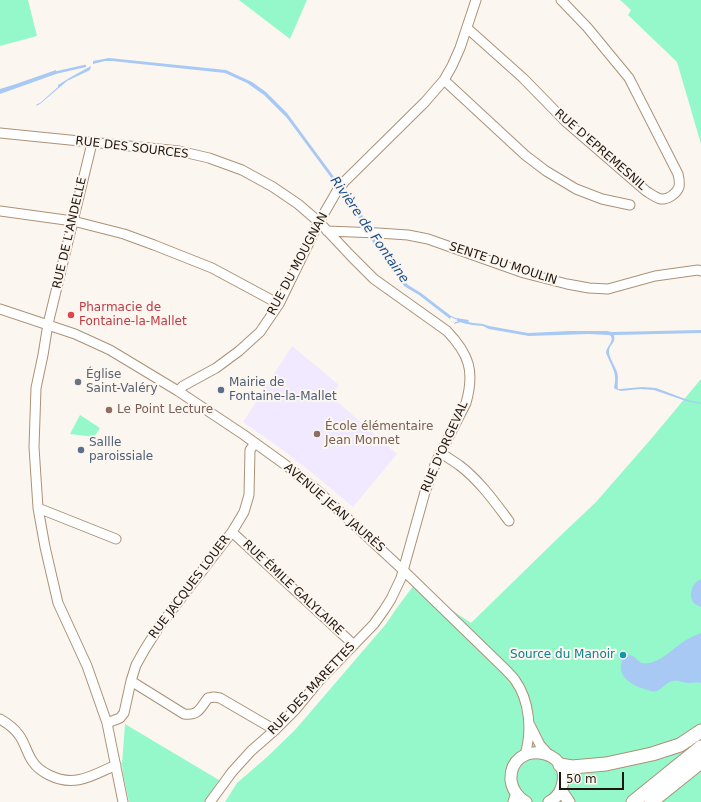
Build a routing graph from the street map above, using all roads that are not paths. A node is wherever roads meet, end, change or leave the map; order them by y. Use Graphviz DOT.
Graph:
graph roads {
  1 [pos="476,0"];
  2 [pos="561,0"];
  3 [pos="467,28"];
  4 [pos="444,80"];
  5 [pos="0,133"];
  6 [pos="92,143"];
  7 [pos="630,205"];
  8 [pos="0,210"];
  9 [pos="73,222"];
  10 [pos="319,222"];
  11 [pos="327,231"];
  12 [pos="701,271"];
  13 [pos="278,304"];
  14 [pos="0,309"];
  15 [pos="48,324"];
  16 [pos="178,391"];
  17 [pos="255,443"];
  18 [pos="441,453"];
  19 [pos="38,508"];
  20 [pos="509,521"];
  21 [pos="232,532"];
  22 [pos="116,539"];
  23 [pos="403,570"];
  24 [pos="354,645"];
  25 [pos="131,681"];
  26 [pos="0,719"];
  27 [pos="107,722"];
  28 [pos="529,724"];
  29 [pos="275,730"];
  30 [pos="701,731"];
  31 [pos="701,747"];
  32 [pos="525,755"];
  33 [pos="549,755"];
  34 [pos="701,762"];
  35 [pos="116,765"];
  36 [pos="560,765"];
  37 [pos="561,790"];
  38 [pos="519,800"];
  39 [pos="123,802"];
  40 [pos="210,802"];
  41 [pos="549,802"];
  42 [pos="569,802"];
  43 [pos="633,802"];
  44 [pos="651,802"];
  1 -- 3 [label="street, RUE DU MOUGNAN"];
  2 -- 3 [label="street, RUE D'EPREMESNIL"];
  3 -- 4 [label="street, RUE DU MOUGNAN"];
  4 -- 7 [label="street"];
  4 -- 10 [label="street, RUE DU MOUGNAN"];
  5 -- 6 [label="street, RUE DES SOURCES"];
  6 -- 9 [label="street, RUE DE L'ANDELLE"];
  6 -- 10 [label="street, RUE DES SOURCES"];
  8 -- 9 [label="street"];
  9 -- 13 [label="street"];
  9 -- 15 [label="street, RUE DE L'ANDELLE"];
  10 -- 11 [label="street, RUE D'ORGEVAL"];
  10 -- 13 [label="street, RUE DU MOUGNAN"];
  11 -- 12 [label="street, SENTE DU MOULIN"];
  11 -- 18 [label="street, RUE D'ORGEVAL"];
  13 -- 16 [label="street, RUE DU MOUGNAN"];
  14 -- 15 [label="street, AVENUE JEAN JAURÈS"];
  15 -- 16 [label="street, AVENUE JEAN JAURÈS"];
  15 -- 19 [label="street, RUE DE L'ANDELLE"];
  16 -- 17 [label="street, AVENUE JEAN JAURÈS"];
  17 -- 21 [label="street, RUE JACQUES LOUER"];
  17 -- 23 [label="street, AVENUE JEAN JAURÈS"];
  18 -- 20 [label="street"];
  18 -- 23 [label="street, RUE D'ORGEVAL"];
  19 -- 22 [label="street"];
  19 -- 27 [label="street, RUE DE L'ANDELLE"];
  21 -- 24 [label="street, RUE ÉMILE GALYLAIRE"];
  21 -- 25 [label="street, RUE JACQUES LOUER"];
  23 -- 24 [label="street, RUE DES MARETTES"];
  23 -- 28 [label="street, AVENUE JEAN JAURÈS"];
  24 -- 29 [label="street, RUE DES MARETTES"];
  25 -- 27 [label="street, RUE JACQUES LOUER"];
  25 -- 29 [label="street"];
  26 -- 35 [label="street"];
  27 -- 35 [label="street, RUE DE L'ANDELLE"];
  28 -- 32 [label="street, AVENUE JEAN JAURÈS"];
  28 -- 33 [label="street, AVENUE JEAN JAURÈS"];
  29 -- 40 [label="street, RUE DES MARETTES"];
  30 -- 36 [label="highway"];
  31 -- 43 [label="highway"];
  32 -- 33 [label="main road"];
  32 -- 38 [label="main road"];
  33 -- 36 [label="main road"];
  34 -- 44 [label="highway"];
  35 -- 39 [label="street, RUE DE L'ANDELLE"];
  36 -- 37 [label="main road"];
  37 -- 41 [label="main road"];
  37 -- 42 [label="main road"];
}
